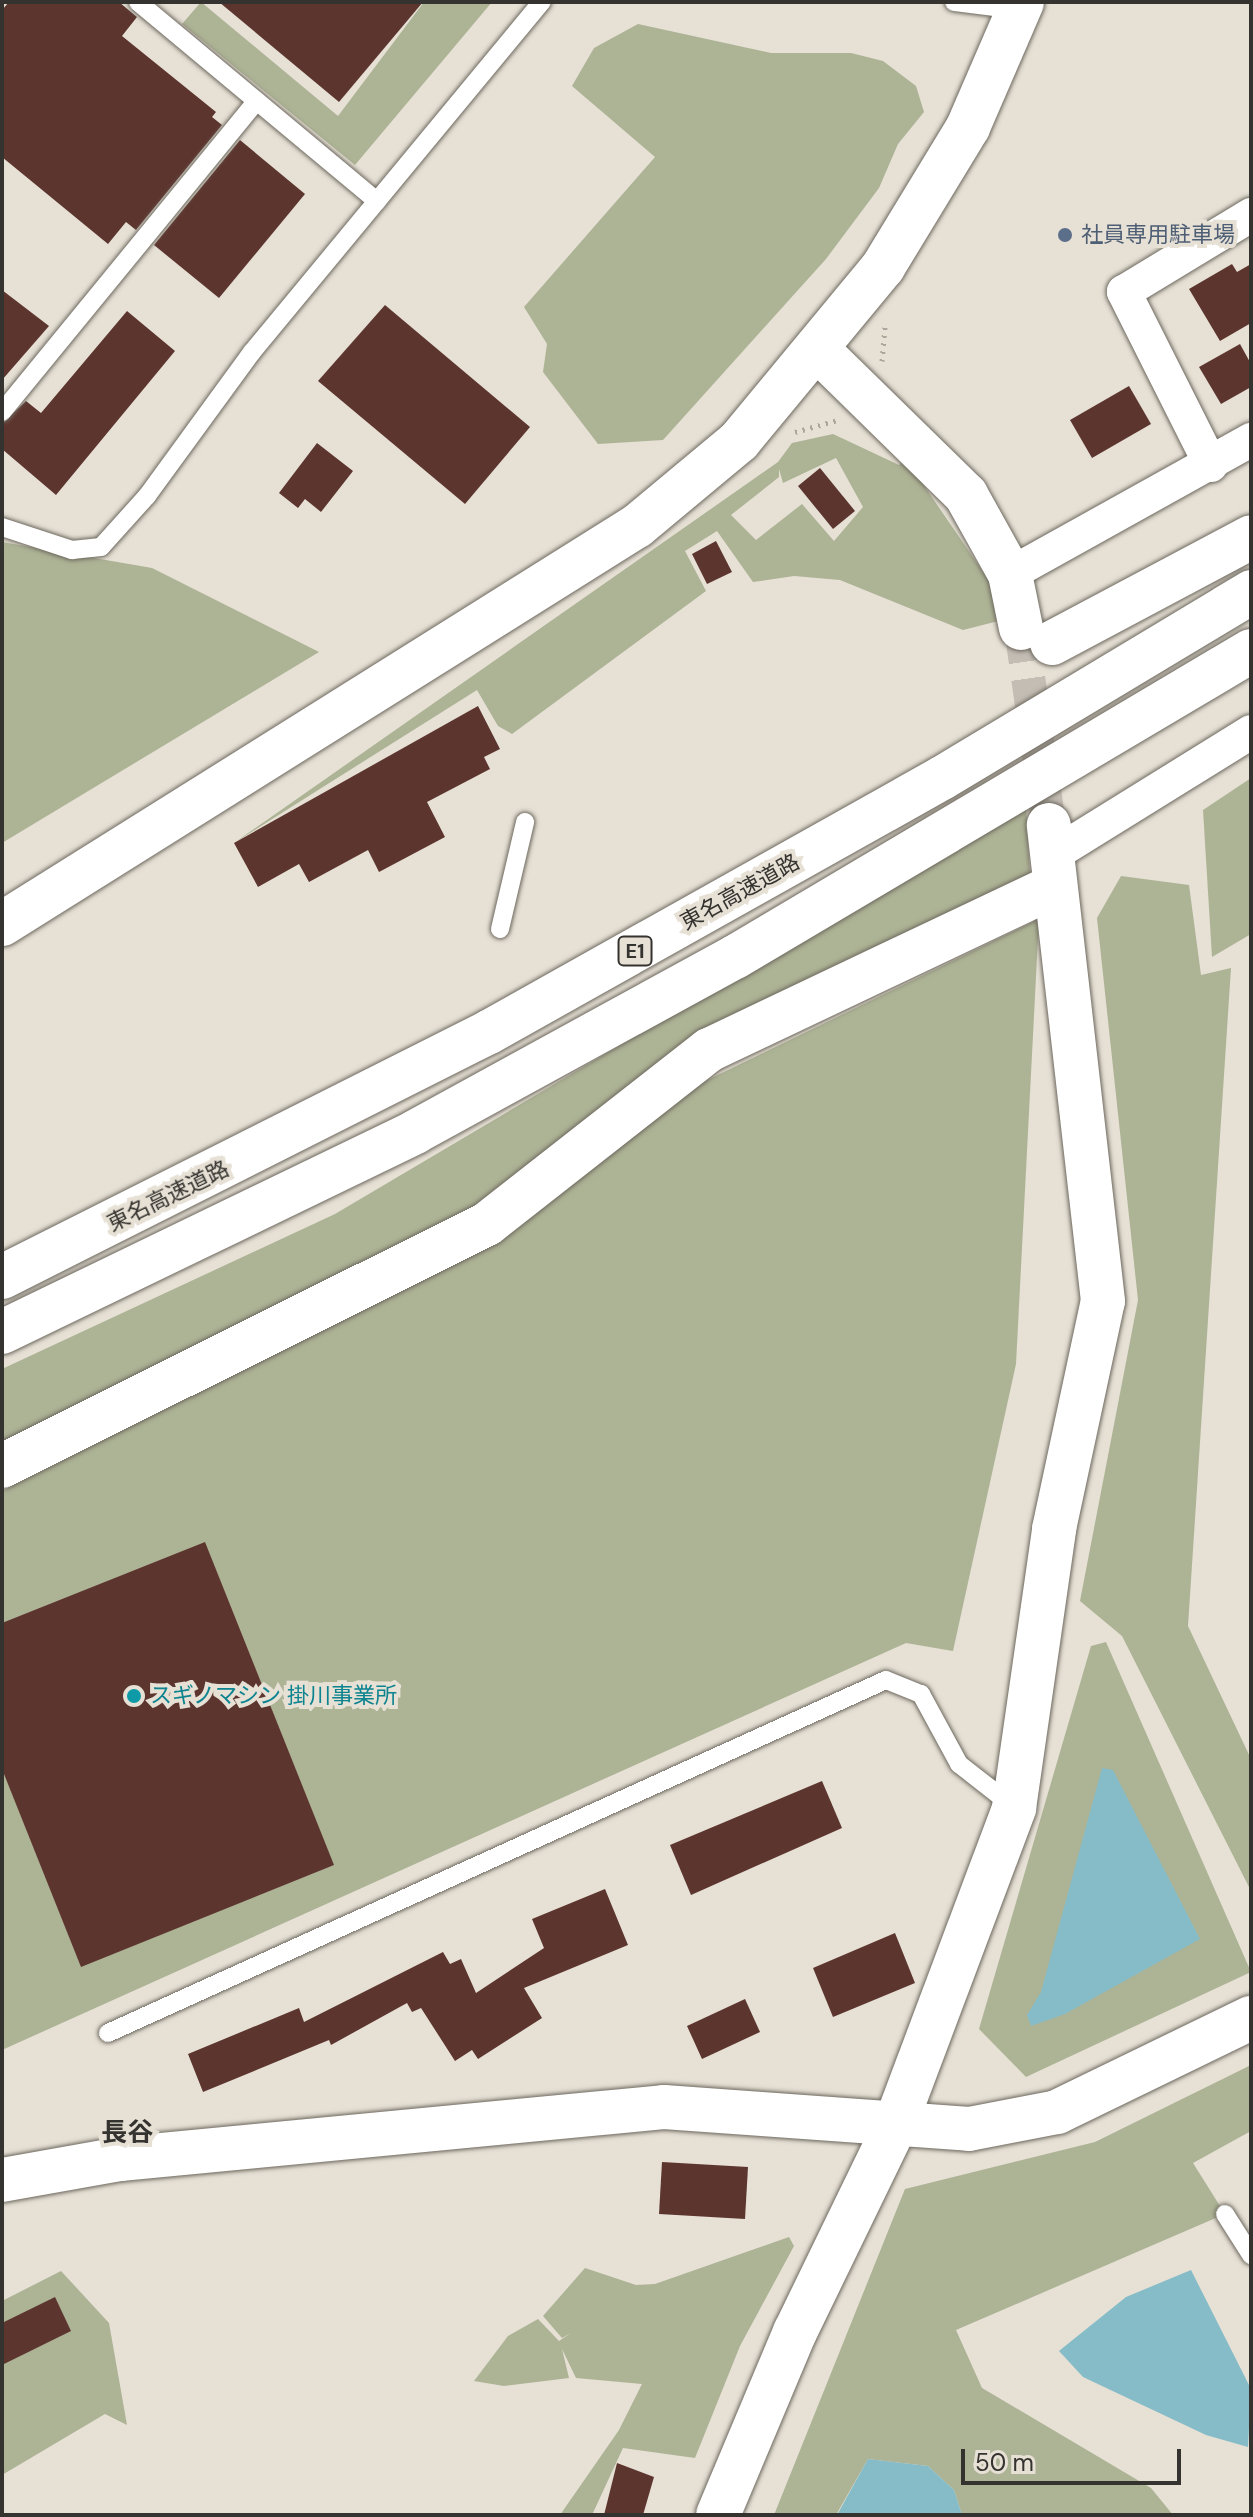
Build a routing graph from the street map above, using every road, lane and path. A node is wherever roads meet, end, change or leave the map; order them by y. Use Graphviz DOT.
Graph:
graph roads {
  1 [pos="138,2"];
  2 [pos="542,2"];
  3 [pos="954,2"];
  4 [pos="1021,6"];
  5 [pos="257,101"];
  6 [pos="377,201"];
  7 [pos="1251,215"];
  8 [pos="819,351"];
  9 [pos="2,412"];
  10 [pos="1251,440"];
  11 [pos="1211,465"];
  12 [pos="2,527"];
  13 [pos="1251,537"];
  14 [pos="1010,574"];
  15 [pos="1251,592"];
  16 [pos="1251,651"];
  17 [pos="1251,732"];
  18 [pos="525,822"];
  19 [pos="1051,856"];
  20 [pos="2,924"];
  21 [pos="500,929"];
  22 [pos="2,1277"];
  23 [pos="2,1332"];
  24 [pos="2,1466"];
  25 [pos="1014,1808"];
  26 [pos="1251,2018"];
  27 [pos="108,2033"];
  28 [pos="894,2128"];
  29 [pos="2,2180"];
  30 [pos="1225,2214"];
  31 [pos="1251,2255"];
  32 [pos="718,2515"];
  1 -- 5 [label="lane"];
  2 -- 6 [label="lane"];
  3 -- 4 [label="lane"];
  4 -- 8 [label="main road"];
  5 -- 6 [label="lane"];
  5 -- 9 [label="lane"];
  6 -- 12 [label="lane"];
  7 -- 11 [label="street"];
  8 -- 14 [label="main road"];
  8 -- 20 [label="main road"];
  10 -- 11 [label="street"];
  11 -- 14 [label="street"];
  13 -- 14 [label="main road"];
  15 -- 22 [label="main road, 東名高速道路 / E1"];
  16 -- 23 [label="main road, E1"];
  17 -- 19 [label="street"];
  18 -- 21 [label="lane"];
  19 -- 24 [label="main road"];
  19 -- 25 [label="main road"];
  25 -- 27 [label="lane"];
  25 -- 28 [label="main road"];
  26 -- 28 [label="main road"];
  28 -- 29 [label="main road"];
  28 -- 32 [label="main road"];
  30 -- 31 [label="lane"];
}
